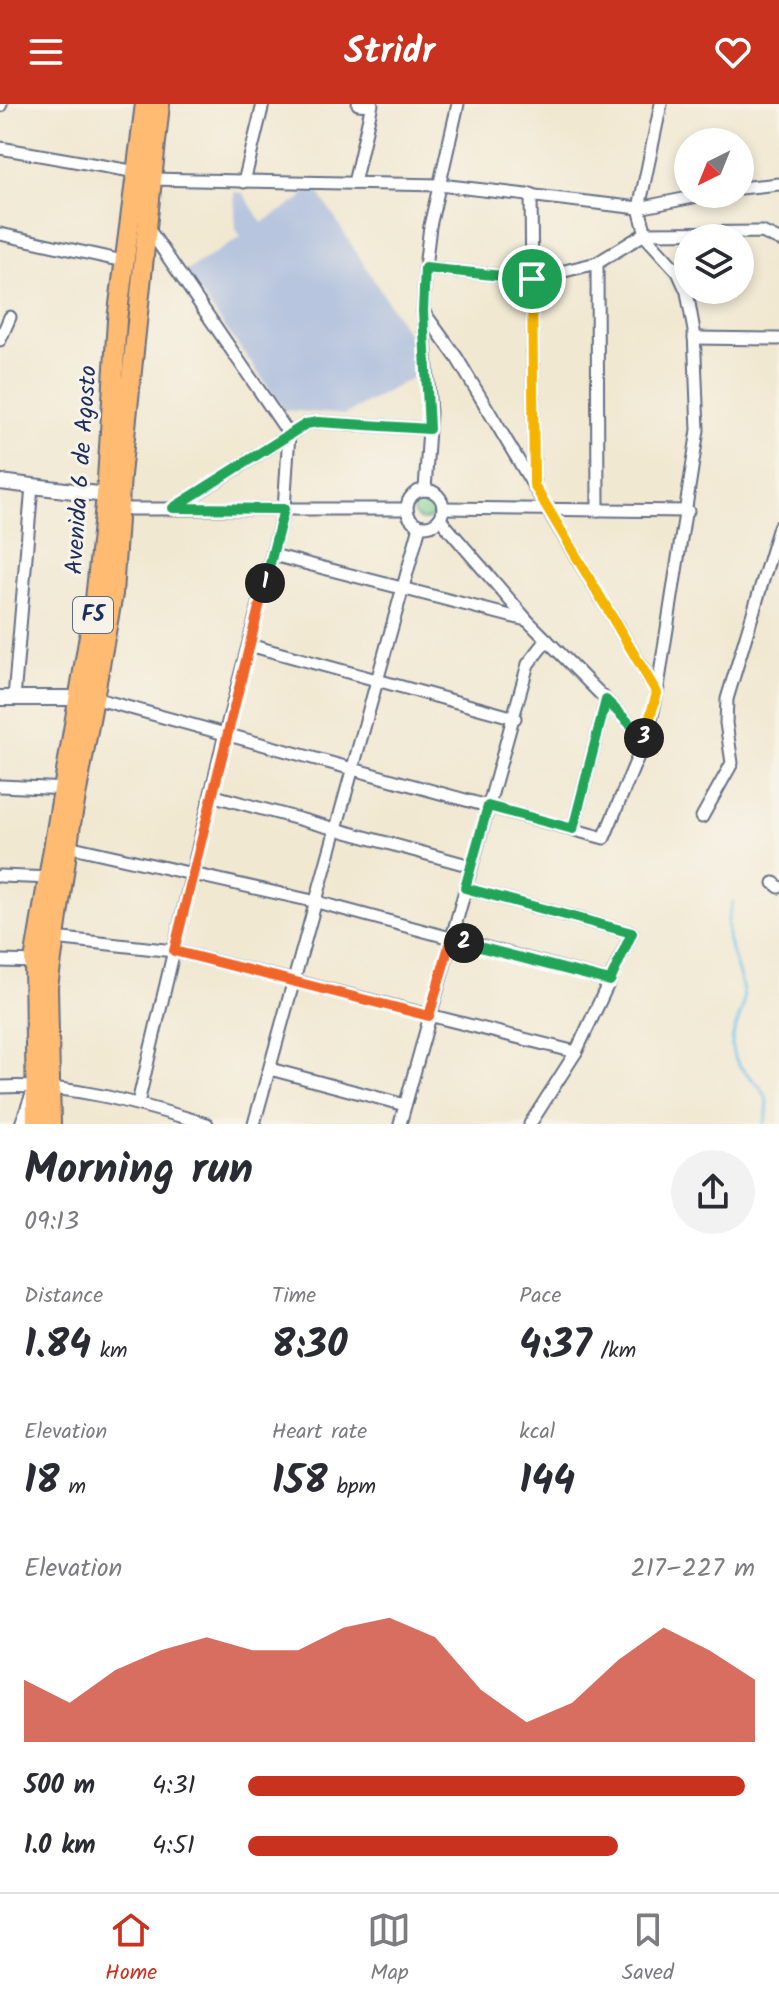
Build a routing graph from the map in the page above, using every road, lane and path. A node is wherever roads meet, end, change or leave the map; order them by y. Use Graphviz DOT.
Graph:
graph roads {
  1 [pos="145,104"];
  2 [pos="160,104"];
  3 [pos="263,104"];
  4 [pos="358,104"];
  5 [pos="372,104"];
  6 [pos="458,104"];
  7 [pos="661,104"];
  8 [pos="0,148"];
  9 [pos="144,175"];
  10 [pos="244,182"];
  11 [pos="354,183"];
  12 [pos="779,184"];
  13 [pos="440,185"];
  14 [pos="754,187"];
  15 [pos="531,194"];
  16 [pos="674,201"];
  17 [pos="639,208"];
  18 [pos="145,224"];
  19 [pos="646,233"];
  20 [pos="0,234"];
  21 [pos="779,240"];
  22 [pos="123,261"];
  23 [pos="597,263"];
  24 [pos="425,268"];
  25 [pos="532,279"];
  26 [pos="423,311"];
  27 [pos="10,317"];
  28 [pos="694,338"];
  29 [pos="779,339"];
  30 [pos="0,340"];
  31 [pos="429,429"];
  32 [pos="289,434"];
  33 [pos="0,482"];
  34 [pos="534,485"];
  35 [pos="32,486"];
  36 [pos="425,490"];
  37 [pos="110,505"];
  38 [pos="173,508"];
  39 [pos="284,509"];
  40 [pos="407,509"];
  41 [pos="547,509"];
  42 [pos="598,510"];
  43 [pos="688,511"];
  44 [pos="441,513"];
  45 [pos="420,526"];
  46 [pos="779,527"];
  47 [pos="273,555"];
  48 [pos="402,586"];
  49 [pos="527,620"];
  50 [pos="547,640"];
  51 [pos="249,645"];
  52 [pos="377,680"];
  53 [pos="657,693"];
  54 [pos="7,698"];
  55 [pos="86,698"];
  56 [pos="606,700"];
  57 [pos="515,718"];
  58 [pos="225,734"];
  59 [pos="645,739"];
  60 [pos="353,769"];
  61 [pos="0,786"];
  62 [pos="70,790"];
  63 [pos="211,795"];
  64 [pos="488,806"];
  65 [pos="702,817"];
  66 [pos="337,829"];
  67 [pos="573,829"];
  68 [pos="68,846"];
  69 [pos="471,866"];
  70 [pos="0,876"];
  71 [pos="191,876"];
  72 [pos="55,878"];
  73 [pos="465,888"];
  74 [pos="317,902"];
  75 [pos="54,938"];
  76 [pos="451,939"];
  77 [pos="174,951"];
  78 [pos="0,961"];
  79 [pos="42,962"];
  80 [pos="295,981"];
  81 [pos="610,981"];
  82 [pos="429,1016"];
  83 [pos="576,1052"];
  84 [pos="270,1069"];
  85 [pos="43,1085"];
  86 [pos="0,1087"];
  87 [pos="138,1103"];
  88 [pos="405,1105"];
  89 [pos="21,1124"];
  90 [pos="36,1124"];
  91 [pos="51,1124"];
  92 [pos="207,1124"];
  93 [pos="254,1124"];
  94 [pos="400,1124"];
  95 [pos="530,1124"];
  1 -- 9 [label="highway, Avenida 6 de Agosto / F5"];
  2 -- 9 [label="highway, Avenida 6 de Agosto / F5"];
  3 -- 10 [label="street"];
  4 -- 5 [label="street"];
  5 -- 11 [label="street"];
  6 -- 13 [label="street"];
  7 -- 17 [label="street"];
  8 -- 9 [label="street"];
  9 -- 10 [label="street"];
  9 -- 18 [label="highway, Avenida 6 de Agosto / F5"];
  9 -- 22 [label="highway, Avenida 6 de Agosto / F5"];
  10 -- 11 [label="street"];
  11 -- 13 [label="street"];
  12 -- 14 [label="street"];
  13 -- 15 [label="street"];
  13 -- 24 [label="street"];
  15 -- 17 [label="street"];
  15 -- 25 [label="street"];
  16 -- 17 [label="street"];
  17 -- 19 [label="street"];
  18 -- 32 [label="street"];
  18 -- 37 [label="highway, Avenida 6 de Agosto / F5"];
  19 -- 21 [label="street"];
  19 -- 23 [label="street"];
  19 -- 28 [label="street"];
  20 -- 22 [label="street"];
  22 -- 37 [label="highway, Avenida 6 de Agosto / F5"];
  23 -- 25 [label="street"];
  23 -- 42 [label="street"];
  24 -- 25 [label="street"];
  24 -- 26 [label="street"];
  25 -- 34 [label="street"];
  26 -- 31 [label="street"];
  26 -- 34 [label="street"];
  27 -- 30 [label="street"];
  28 -- 29 [label="street"];
  28 -- 43 [label="street"];
  31 -- 32 [label="street"];
  31 -- 36 [label="street"];
  32 -- 38 [label="street"];
  32 -- 39 [label="street"];
  33 -- 35 [label="street"];
  34 -- 41 [label="street"];
  35 -- 37 [label="street"];
  35 -- 54 [label="street"];
  36 -- 40 [label="street"];
  36 -- 44 [label="street"];
  37 -- 38 [label="street"];
  37 -- 55 [label="highway, Avenida 6 de Agosto / F5"];
  38 -- 39 [label="street"];
  39 -- 40 [label="street"];
  39 -- 47 [label="street"];
  40 -- 45 [label="street"];
  41 -- 42 [label="street"];
  41 -- 44 [label="street"];
  41 -- 53 [label="street"];
  42 -- 43 [label="street"];
  43 -- 53 [label="street"];
  44 -- 45 [label="street"];
  44 -- 49 [label="street"];
  45 -- 48 [label="street"];
  46 -- 65 [label="street"];
  47 -- 48 [label="street"];
  47 -- 51 [label="street"];
  48 -- 49 [label="street"];
  48 -- 52 [label="street"];
  49 -- 50 [label="street"];
  50 -- 56 [label="street"];
  50 -- 57 [label="street"];
  51 -- 52 [label="street"];
  51 -- 58 [label="street"];
  52 -- 57 [label="street"];
  52 -- 60 [label="street"];
  53 -- 59 [label="street"];
  54 -- 55 [label="street"];
  55 -- 58 [label="street"];
  55 -- 62 [label="highway, Avenida 6 de Agosto / F5"];
  56 -- 59 [label="street"];
  56 -- 67 [label="street"];
  57 -- 64 [label="street"];
  58 -- 60 [label="street"];
  58 -- 63 [label="street"];
  59 -- 67 [label="street"];
  60 -- 64 [label="street"];
  60 -- 66 [label="street"];
  61 -- 62 [label="street"];
  62 -- 68 [label="highway, Avenida 6 de Agosto / F5"];
  62 -- 72 [label="highway, Avenida 6 de Agosto / F5"];
  63 -- 66 [label="street"];
  63 -- 71 [label="street"];
  64 -- 67 [label="street"];
  64 -- 69 [label="street"];
  66 -- 69 [label="street"];
  66 -- 74 [label="street"];
  68 -- 71 [label="street"];
  68 -- 72 [label="highway, Avenida 6 de Agosto / F5"];
  69 -- 73 [label="street"];
  70 -- 72 [label="street"];
  71 -- 74 [label="street"];
  71 -- 77 [label="street"];
  72 -- 75 [label="highway, Avenida 6 de Agosto / F5"];
  72 -- 79 [label="highway, Avenida 6 de Agosto / F5"];
  73 -- 76 [label="street"];
  73 -- 81 [label="street"];
  74 -- 76 [label="street"];
  74 -- 80 [label="street"];
  75 -- 77 [label="street"];
  75 -- 79 [label="highway, Avenida 6 de Agosto / F5"];
  76 -- 81 [label="street"];
  76 -- 82 [label="street"];
  77 -- 80 [label="street"];
  77 -- 87 [label="street"];
  78 -- 79 [label="street"];
  79 -- 85 [label="highway, Avenida 6 de Agosto / F5"];
  80 -- 82 [label="street"];
  80 -- 84 [label="street"];
  81 -- 83 [label="street"];
  82 -- 83 [label="street"];
  82 -- 88 [label="street"];
  83 -- 95 [label="street"];
  84 -- 88 [label="street"];
  84 -- 93 [label="street"];
  85 -- 86 [label="street"];
  85 -- 87 [label="street"];
  85 -- 89 [label="street"];
  85 -- 90 [label="highway, Avenida 6 de Agosto / F5"];
  85 -- 91 [label="highway, Avenida 6 de Agosto / F5"];
  87 -- 92 [label="street"];
  88 -- 94 [label="street"];
}
